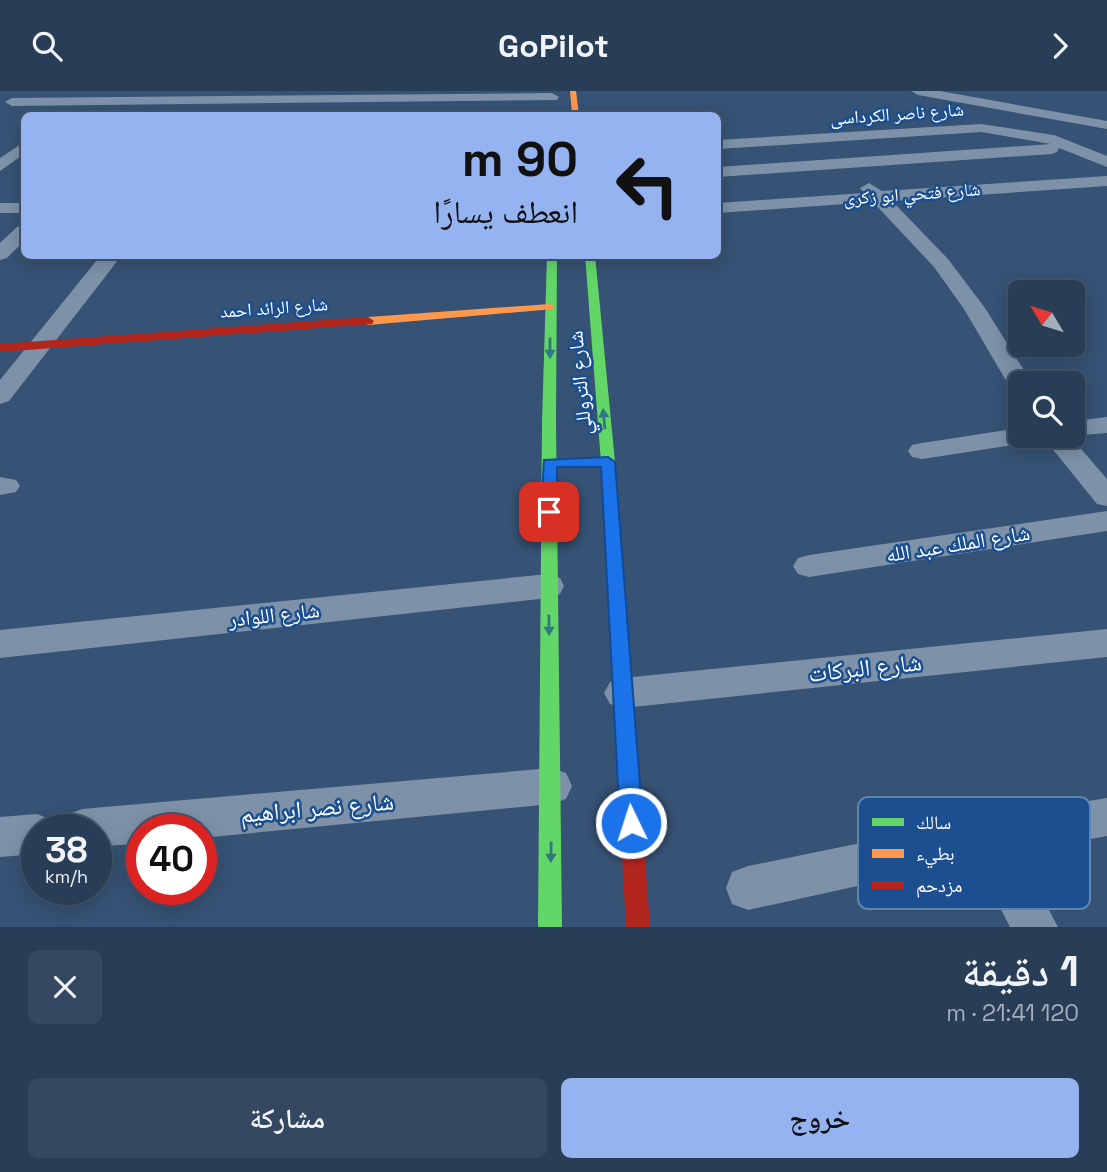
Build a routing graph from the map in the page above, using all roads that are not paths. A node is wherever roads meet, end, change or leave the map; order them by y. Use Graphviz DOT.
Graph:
graph roads {
  1 [pos="43,91"];
  2 [pos="181,91"];
  3 [pos="573,91"];
  4 [pos="918,91"];
  5 [pos="551,94"];
  6 [pos="390,95"];
  7 [pos="1023,96"];
  8 [pos="239,100"];
  9 [pos="79,101"];
  10 [pos="160,101"];
  11 [pos="4,104"];
  12 [pos="1004,107"];
  13 [pos="66,112"];
  14 [pos="148,112"];
  15 [pos="229,112"];
  16 [pos="552,112"];
  17 [pos="576,112"];
  18 [pos="1107,125"];
  19 [pos="821,138"];
  20 [pos="721,145"];
  21 [pos="1077,148"];
  22 [pos="21,149"];
  23 [pos="844,162"];
  24 [pos="1107,162"];
  25 [pos="0,166"];
  26 [pos="721,172"];
  27 [pos="1107,181"];
  28 [pos="878,197"];
  29 [pos="0,208"];
  30 [pos="21,208"];
  31 [pos="721,208"];
  32 [pos="21,234"];
  33 [pos="0,254"];
  34 [pos="109,259"];
  35 [pos="552,259"];
  36 [pos="590,259"];
  37 [pos="550,307"];
  38 [pos="41,345"];
  39 [pos="0,348"];
  40 [pos="1012,371"];
  41 [pos="0,395"];
  42 [pos="1107,425"];
  43 [pos="1085,428"];
  44 [pos="1008,438"];
  45 [pos="1065,448"];
  46 [pos="922,451"];
  47 [pos="1107,497"];
  48 [pos="1107,521"];
  49 [pos="809,566"];
  50 [pos="548,586"];
  51 [pos="1107,643"];
  52 [pos="0,644"];
  53 [pos="623,693"];
  54 [pos="552,786"];
  55 [pos="112,826"];
  56 [pos="21,835"];
  57 [pos="0,837"];
  58 [pos="858,865"];
  59 [pos="748,888"];
  60 [pos="1025,909"];
  61 [pos="550,927"];
  62 [pos="638,927"];
  63 [pos="1035,927"];
  1 -- 11 [label="street"];
  2 -- 10 [label="street"];
  3 -- 17 [label="street"];
  4 -- 12 [label="street"];
  5 -- 6 [label="street"];
  5 -- 16 [label="street"];
  6 -- 8 [label="street"];
  7 -- 12 [label="street"];
  8 -- 10 [label="street"];
  8 -- 15 [label="street"];
  9 -- 10 [label="street"];
  9 -- 11 [label="street"];
  9 -- 13 [label="street"];
  10 -- 14 [label="street"];
  12 -- 18 [label="street"];
  19 -- 20 [label="street, شارع ناصر الكرداسى"];
  19 -- 21 [label="street, شارع ناصر الكرداسى"];
  19 -- 23 [label="street"];
  21 -- 23 [label="street"];
  21 -- 24 [label="street, شارع ناصر الكرداسى"];
  22 -- 25 [label="street"];
  23 -- 26 [label="street"];
  23 -- 28 [label="street"];
  27 -- 28 [label="street, شارع فتحي ابو زكرى"];
  28 -- 31 [label="street, شارع فتحي ابو زكرى"];
  28 -- 40 [label="street"];
  29 -- 30 [label="street"];
  32 -- 33 [label="street"];
  34 -- 38 [label="street"];
  35 -- 37 [label="street, شارع التروللي"];
  53 -- 36 [label="street, شارع التروللي, one-way"];
  37 -- 38 [label="street, شارع الرائد احمد"];
  37 -- 50 [label="street, شارع التروللي, one-way"];
  38 -- 39 [label="street, شارع الرائد احمد"];
  38 -- 41 [label="street"];
  42 -- 43 [label="street"];
  44 -- 46 [label="street"];
  45 -- 47 [label="street"];
  48 -- 49 [label="street, شارع الملك عبد الله"];
  50 -- 52 [label="street, شارع اللوادر"];
  50 -- 54 [label="street, شارع التروللي, one-way"];
  51 -- 53 [label="street, شارع البركات"];
  53 -- 62 [label="street, شارع التروللي"];
  54 -- 55 [label="street, شارع نصر ابراهيم"];
  54 -- 61 [label="street, شارع التروللي, one-way"];
  56 -- 57 [label="street"];
  58 -- 59 [label="street"];
  60 -- 63 [label="street"];
}
